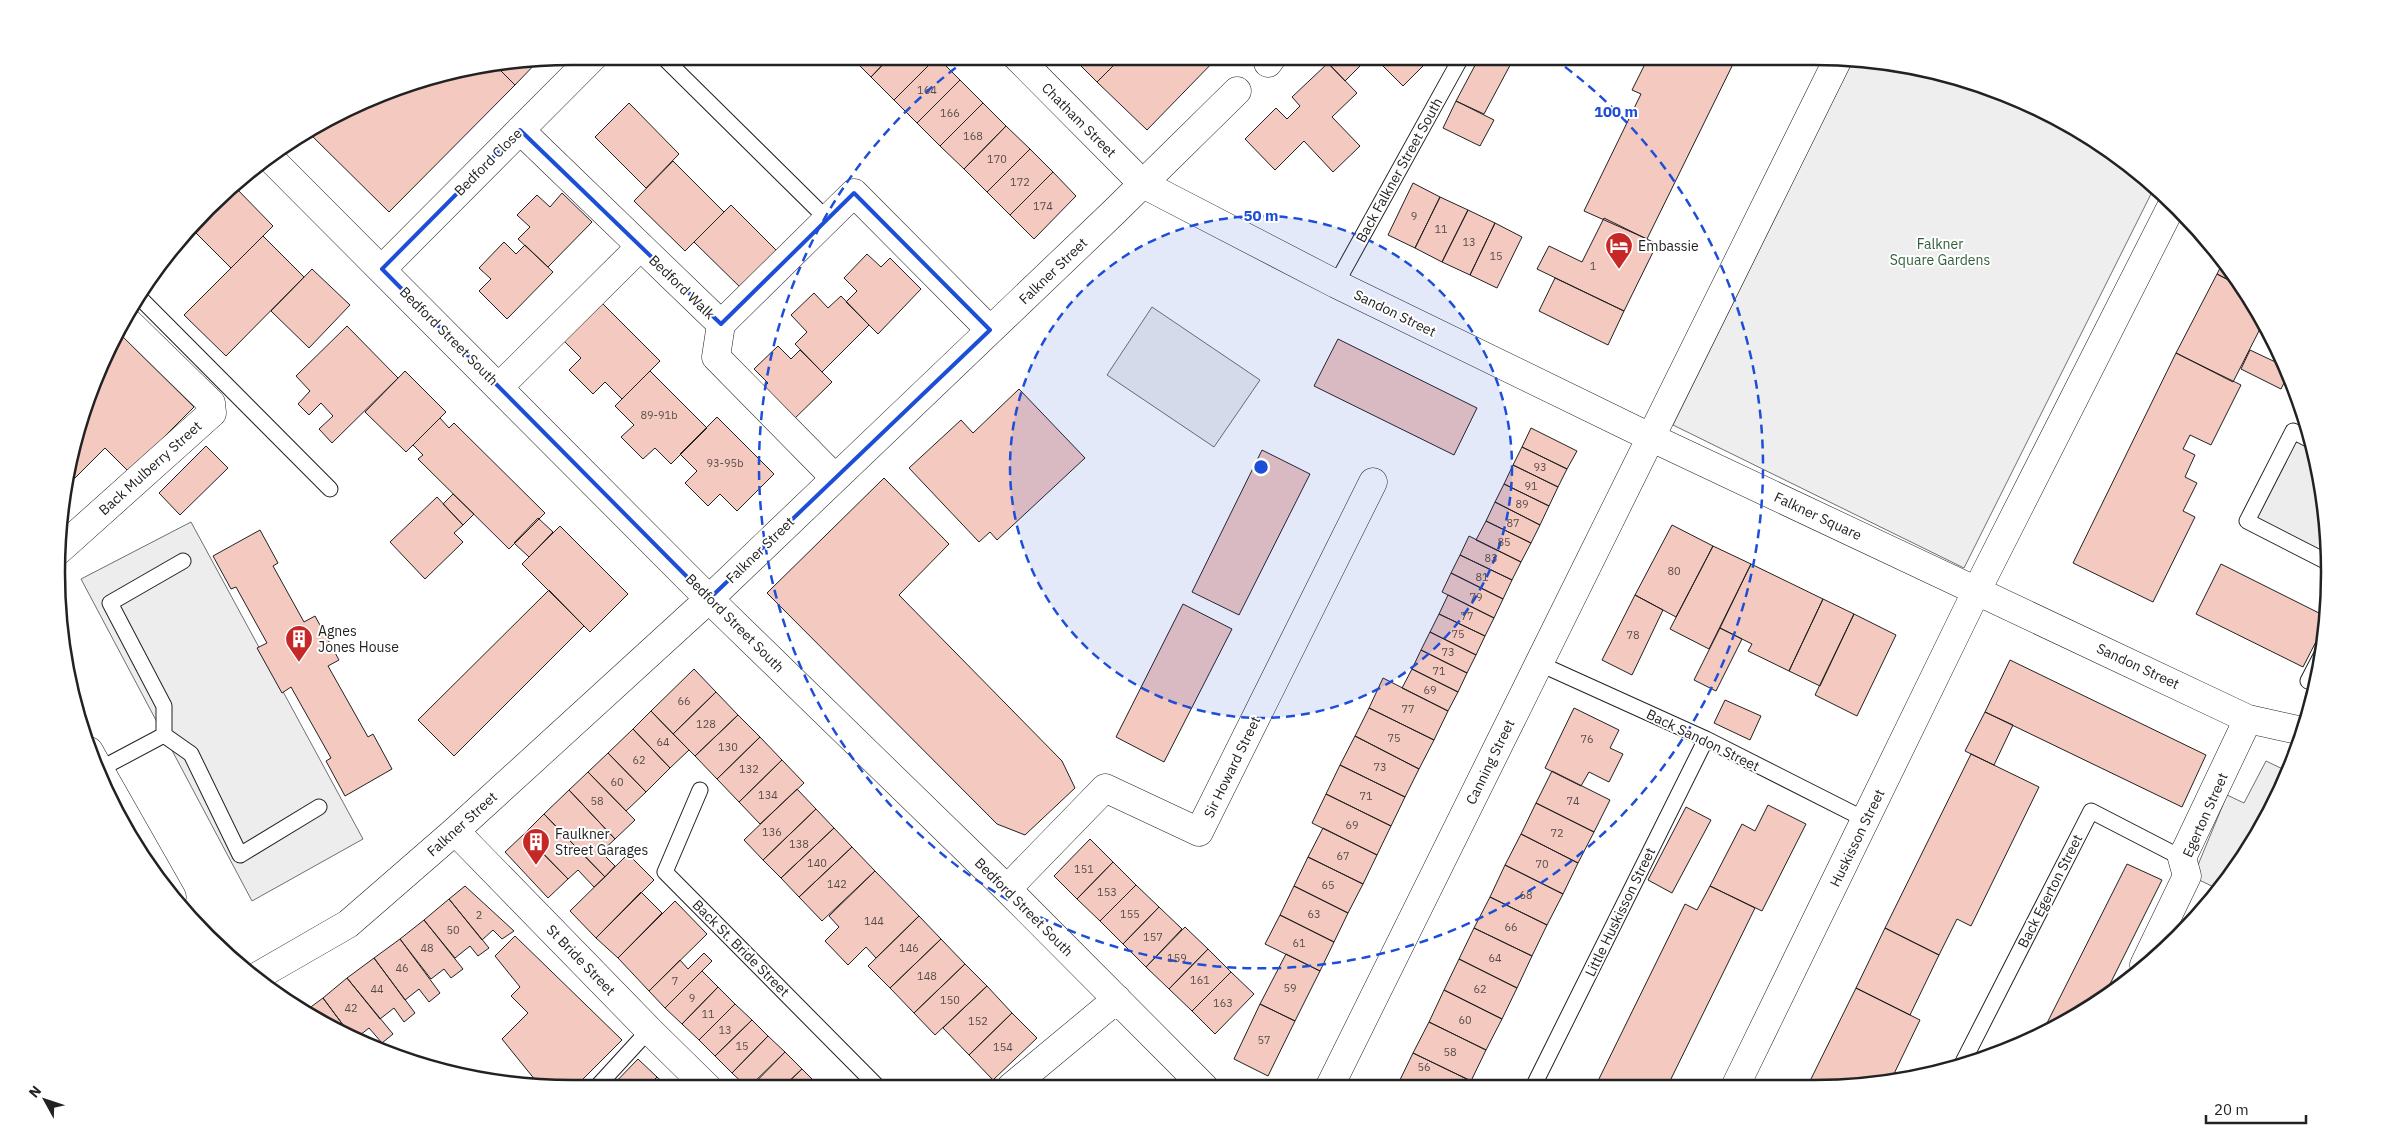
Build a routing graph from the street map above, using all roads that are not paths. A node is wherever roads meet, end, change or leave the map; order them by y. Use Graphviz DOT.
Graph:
graph roads {
  1 [pos="585,65"];
  2 [pos="671,65"];
  3 [pos="1025,65"];
  4 [pos="1457,65"];
  5 [pos="1835,66"];
  6 [pos="1237,91"];
  7 [pos="520,130"];
  8 [pos="275,163"];
  9 [pos="1143,184"];
  10 [pos="2169,211"];
  11 [pos="827,219"];
  12 [pos="640,247"];
  13 [pos="382,269"];
  14 [pos="1336,284"];
  15 [pos="144,302"];
  16 [pos="130,324"];
  17 [pos="721,324"];
  18 [pos="990,330"];
  19 [pos="499,387"];
  20 [pos="2302,436"];
  21 [pos="1650,437"];
  22 [pos="835,478"];
  23 [pos="1373,482"];
  24 [pos="330,490"];
  25 [pos="66,544"];
  26 [pos="2321,559"];
  27 [pos="184,561"];
  28 [pos="1977,590"];
  29 [pos="709,599"];
  30 [pos="1538,663"];
  31 [pos="2310,676"];
  32 [pos="2308,680"];
  33 [pos="2248,719"];
  34 [pos="2296,730"];
  35 [pos="164,735"];
  36 [pos="1706,739"];
  37 [pos="100,758"];
  38 [pos="700,790"];
  39 [pos="319,807"];
  40 [pos="1866,820"];
  41 [pos="455,831"];
  42 [pos="2182,858"];
  43 [pos="1007,889"];
  44 [pos="2150,952"];
  45 [pos="263,974"];
  46 [pos="1117,999"];
  47 [pos="648,1030"];
  48 [pos="1966,1056"];
  49 [pos="603,1080"];
  50 [pos="700,1080"];
  51 [pos="871,1080"];
  52 [pos="1019,1080"];
  53 [pos="1197,1080"];
  54 [pos="1333,1080"];
  55 [pos="1537,1080"];
  56 [pos="1738,1080"];
  1 -- 7 [label="street, Bedford Close"];
  2 -- 11 [label="lane"];
  3 -- 9 [label="street, Chatham Street"];
  4 -- 14 [label="lane, Back Falkner Street South"];
  5 -- 21 [label="street"];
  6 -- 9 [label="street, Falkner Street"];
  7 -- 12 [label="street, Bedford Walk"];
  7 -- 13 [label="street, Bedford Close"];
  8 -- 13 [label="street, Bedford Street South"];
  9 -- 14 [label="street, Sandon Street"];
  9 -- 18 [label="street, Falkner Street"];
  10 -- 28 [label="street"];
  11 -- 17 [label="street"];
  11 -- 18 [label="street"];
  12 -- 17 [label="street, Bedford Walk"];
  12 -- 19 [label="street"];
  13 -- 19 [label="street, Bedford Street South"];
  14 -- 21 [label="street, Sandon Street"];
  15 -- 24 [label="lane"];
  16 -- 25 [label="street, Back Mulberry Street"];
  17 -- 22 [label="street, Bedford Walk"];
  18 -- 22 [label="street, Falkner Street"];
  19 -- 29 [label="street, Bedford Street South"];
  20 -- 26 [label="lane"];
  21 -- 28 [label="street, Falkner Square"];
  21 -- 30 [label="street, Canning Street"];
  22 -- 29 [label="street, Falkner Street"];
  23 -- 43 [label="street, Sir Howard Street"];
  27 -- 35 [label="lane"];
  28 -- 33 [label="street, Sandon Street"];
  28 -- 40 [label="street, Huskisson Street"];
  29 -- 41 [label="street, Falkner Street"];
  29 -- 43 [label="street, Bedford Street South"];
  30 -- 36 [label="lane, Back Sandon Street"];
  30 -- 54 [label="street, Canning Street"];
  31 -- 32 [label="lane"];
  33 -- 34 [label="street, Sandon Street"];
  33 -- 42 [label="street, Egerton Street"];
  35 -- 37 [label="lane"];
  35 -- 39 [label="lane"];
  36 -- 40 [label="lane, Back Sandon Street"];
  36 -- 55 [label="lane, Little Huskisson Street"];
  38 -- 51 [label="lane, Back St. Bride Street"];
  40 -- 56 [label="street, Huskisson Street"];
  41 -- 45 [label="street, Falkner Street"];
  41 -- 47 [label="street, St Bride Street"];
  42 -- 44 [label="street, Egerton Street"];
  42 -- 48 [label="lane, Back Egerton Street"];
  43 -- 46 [label="street, Bedford Street South"];
  46 -- 52 [label="street"];
  46 -- 53 [label="street, Bedford Street South"];
  47 -- 49 [label="lane"];
  47 -- 50 [label="street, St Bride Street"];
}
